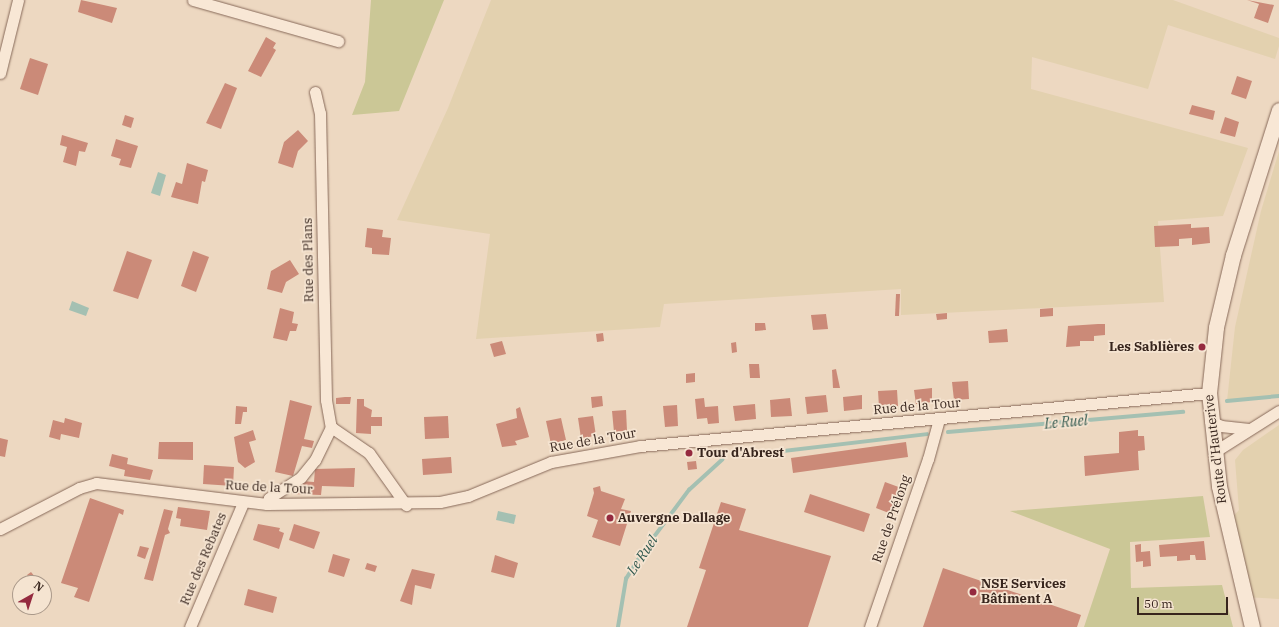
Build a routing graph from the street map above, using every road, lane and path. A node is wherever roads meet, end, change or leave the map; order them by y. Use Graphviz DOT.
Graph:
graph roads {
  1 [pos="18,0"];
  2 [pos="193,0"];
  3 [pos="338,41"];
  4 [pos="0,74"];
  5 [pos="315,92"];
  6 [pos="1279,110"];
  7 [pos="1209,393"];
  8 [pos="1279,411"];
  9 [pos="939,418"];
  10 [pos="1210,421"];
  11 [pos="331,427"];
  12 [pos="1249,429"];
  13 [pos="1214,452"];
  14 [pos="243,502"];
  15 [pos="267,504"];
  16 [pos="406,505"];
  17 [pos="0,529"];
  18 [pos="190,627"];
  19 [pos="870,627"];
  20 [pos="1252,627"];
  1 -- 4 [label="street"];
  2 -- 3 [label="street"];
  5 -- 11 [label="street, Rue des Plans"];
  6 -- 7 [label="main road, Route d'Hauterive"];
  7 -- 9 [label="street, Rue de la Tour"];
  7 -- 10 [label="main road, Route d'Hauterive"];
  8 -- 12 [label="street"];
  9 -- 16 [label="street, Rue de la Tour"];
  9 -- 19 [label="street, Rue de Prélong"];
  10 -- 12 [label="street"];
  10 -- 13 [label="main road, Route d'Hauterive"];
  11 -- 15 [label="street"];
  11 -- 16 [label="street"];
  12 -- 13 [label="street"];
  13 -- 20 [label="main road, Route d'Hauterive"];
  14 -- 15 [label="street, Rue de la Tour"];
  14 -- 17 [label="street, Rue de la Tour"];
  14 -- 18 [label="street, Rue des Rebates"];
  15 -- 16 [label="street, Rue de la Tour"];
}
